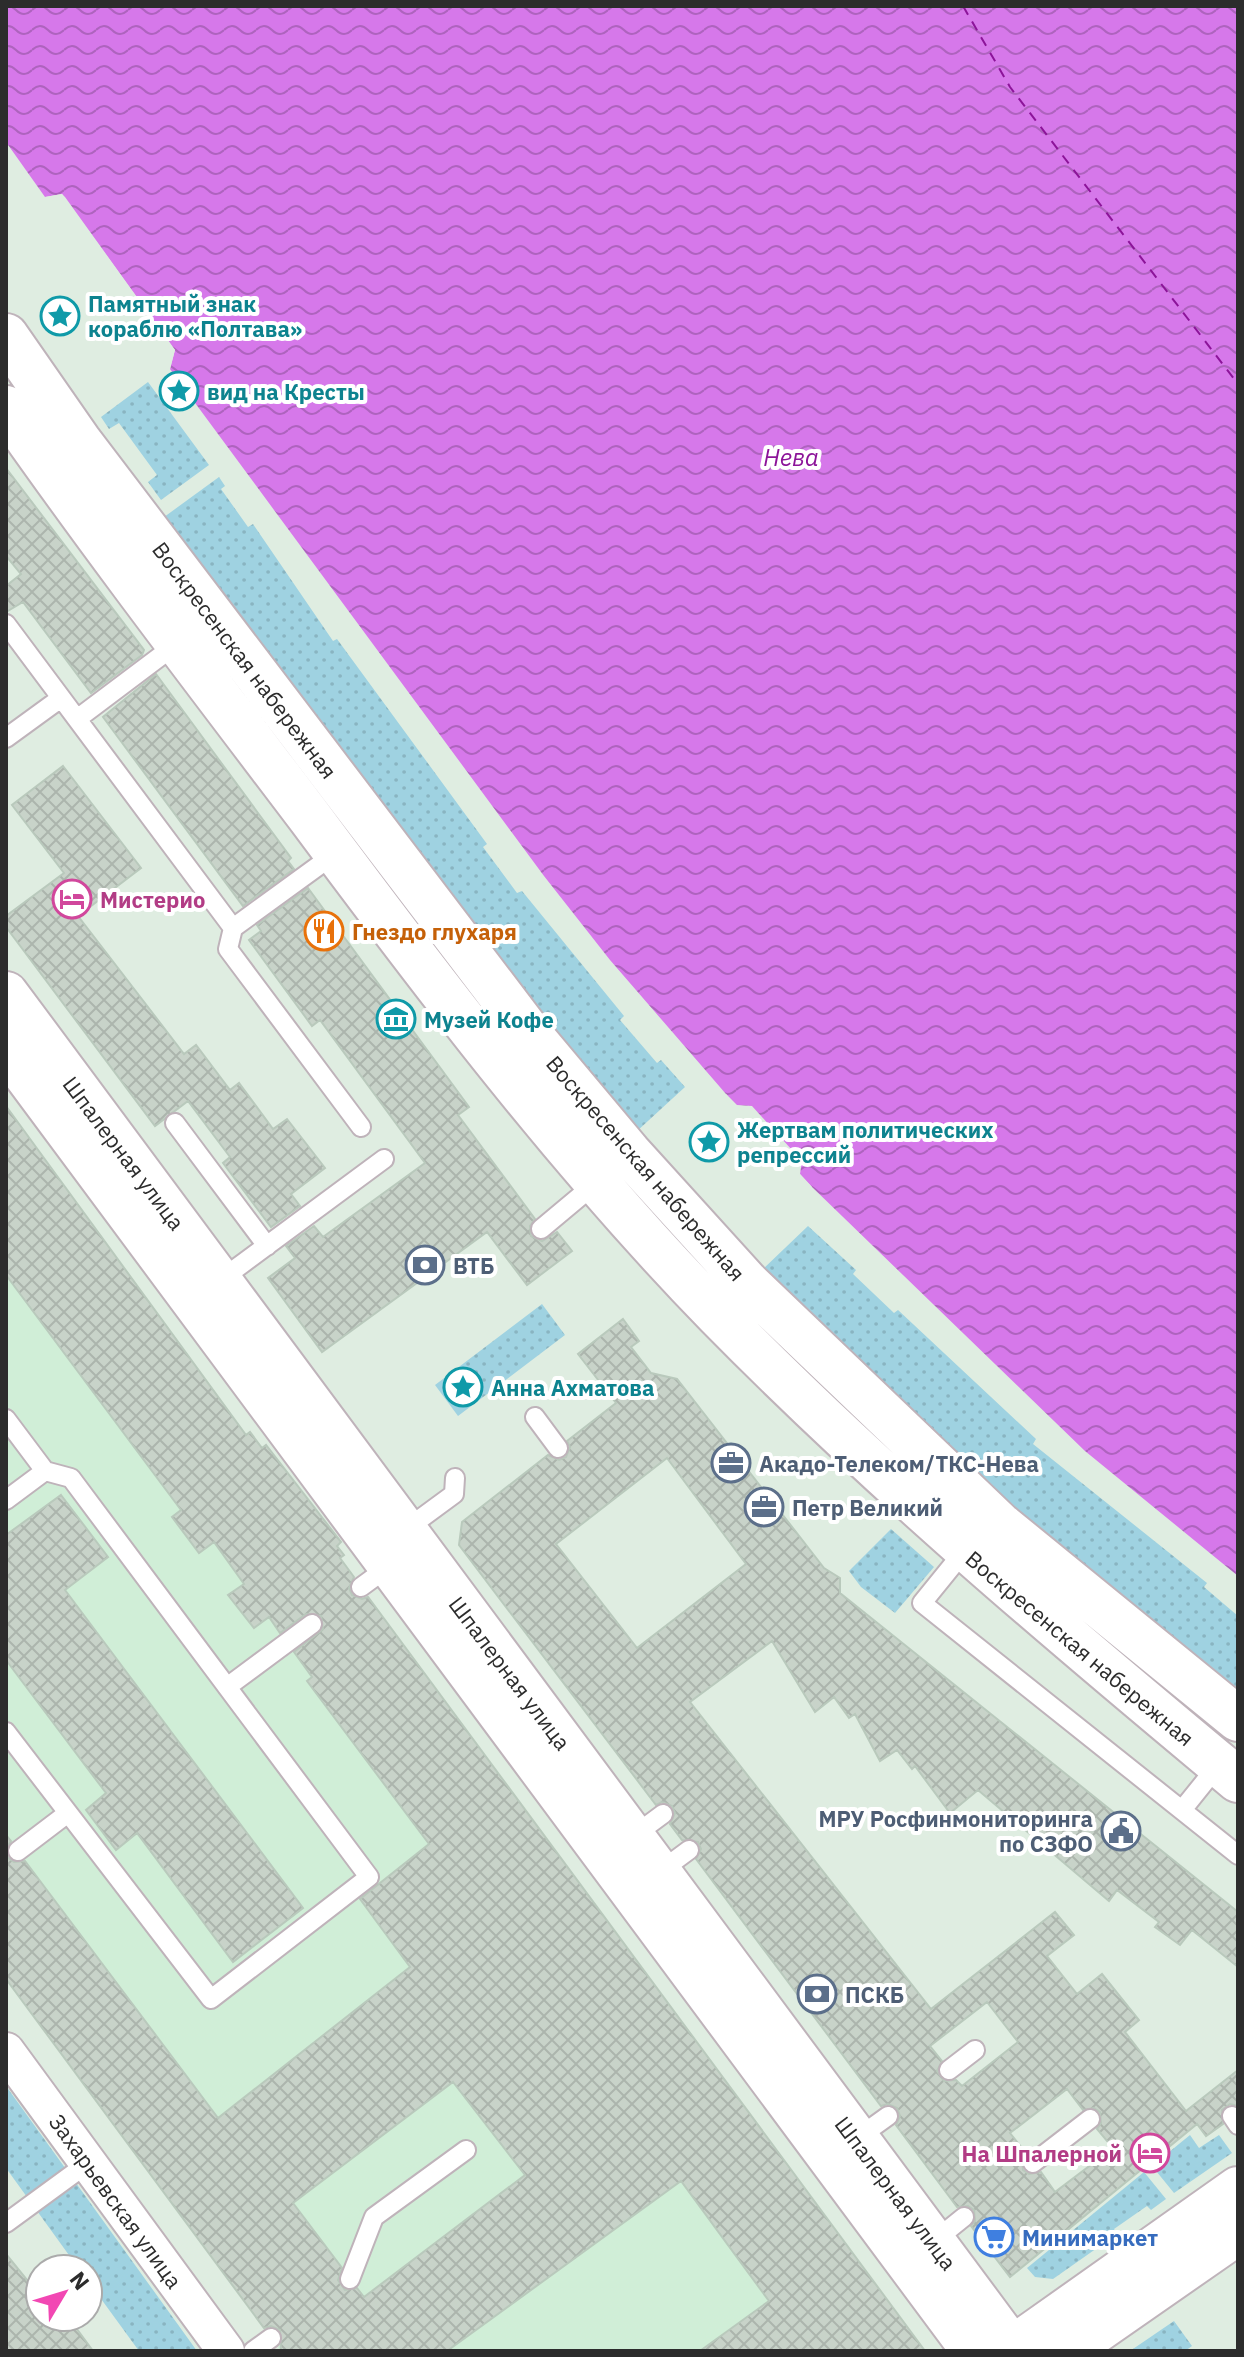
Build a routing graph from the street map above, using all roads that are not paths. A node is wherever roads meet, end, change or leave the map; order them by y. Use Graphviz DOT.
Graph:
graph roads {
  1 [pos="11,344"];
  2 [pos="6,401"];
  3 [pos="6,408"];
  4 [pos="6,624"];
  5 [pos="178,643"];
  6 [pos="61,698"];
  7 [pos="77,719"];
  8 [pos="6,738"];
  9 [pos="336,853"];
  10 [pos="233,928"];
  11 [pos="6,994"];
  12 [pos="10,1061"];
  13 [pos="175,1123"];
  14 [pos="361,1127"];
  15 [pos="384,1159"];
  16 [pos="596,1183"];
  17 [pos="541,1229"];
  18 [pos="267,1246"];
  19 [pos="219,1281"];
  20 [pos="535,1417"];
  21 [pos="6,1419"];
  22 [pos="558,1448"];
  23 [pos="45,1471"];
  24 [pos="455,1478"];
  25 [pos="6,1500"];
  26 [pos="965,1550"];
  27 [pos="385,1561"];
  28 [pos="312,1624"];
  29 [pos="227,1687"];
  30 [pos="1238,1719"];
  31 [pos="6,1732"];
  32 [pos="1228,1772"];
  33 [pos="1182,1810"];
  34 [pos="68,1813"];
  35 [pos="18,1851"];
  36 [pos="1238,1855"];
  37 [pos="975,2050"];
  38 [pos="6,2051"];
  39 [pos="949,2070"];
  40 [pos="1090,2119"];
  41 [pos="466,2150"];
  42 [pos="88,2163"];
  43 [pos="1033,2163"];
  44 [pos="1238,2189"];
  45 [pos="6,2223"];
  46 [pos="1238,2232"];
  47 [pos="350,2279"];
  48 [pos="271,2338"];
  49 [pos="1002,2350"];
  50 [pos="226,2351"];
  51 [pos="253,2351"];
  52 [pos="1067,2351"];
  1 -- 2 [label="street"];
  1 -- 30 [label="street, Воскресенская набережная"];
  3 -- 5 [label="street, Воскресенская набережная"];
  4 -- 6 [label="lane"];
  5 -- 7 [label="lane"];
  5 -- 9 [label="street, Воскресенская набережная"];
  6 -- 7 [label="lane"];
  6 -- 8 [label="lane"];
  7 -- 10 [label="lane"];
  9 -- 10 [label="lane"];
  9 -- 16 [label="street, Воскресенская набережная"];
  10 -- 14 [label="lane"];
  11 -- 19 [label="street, Шпалерная улица"];
  12 -- 27 [label="street, Шпалерная улица"];
  13 -- 18 [label="lane"];
  15 -- 18 [label="lane"];
  16 -- 17 [label="lane"];
  16 -- 26 [label="street, Воскресенская набережная"];
  18 -- 19 [label="lane"];
  19 -- 27 [label="street, Шпалерная улица"];
  20 -- 22 [label="lane"];
  21 -- 23 [label="lane"];
  23 -- 25 [label="lane"];
  23 -- 29 [label="lane"];
  24 -- 27 [label="lane"];
  26 -- 32 [label="street, Воскресенская набережная"];
  26 -- 33 [label="lane"];
  27 -- 49 [label="street, Шпалерная улица"];
  27 -- 49 [label="street, Шпалерная улица"];
  28 -- 29 [label="lane"];
  29 -- 34 [label="lane"];
  31 -- 34 [label="lane"];
  32 -- 33 [label="lane"];
  33 -- 36 [label="lane"];
  34 -- 35 [label="lane"];
  37 -- 39 [label="lane"];
  38 -- 42 [label="street, Захарьевская улица"];
  40 -- 43 [label="lane"];
  41 -- 47 [label="lane"];
  42 -- 45 [label="lane"];
  42 -- 50 [label="street, Захарьевская улица"];
  44 -- 49 [label="street"];
  46 -- 52 [label="street"];
  48 -- 51 [label="lane"];
}
